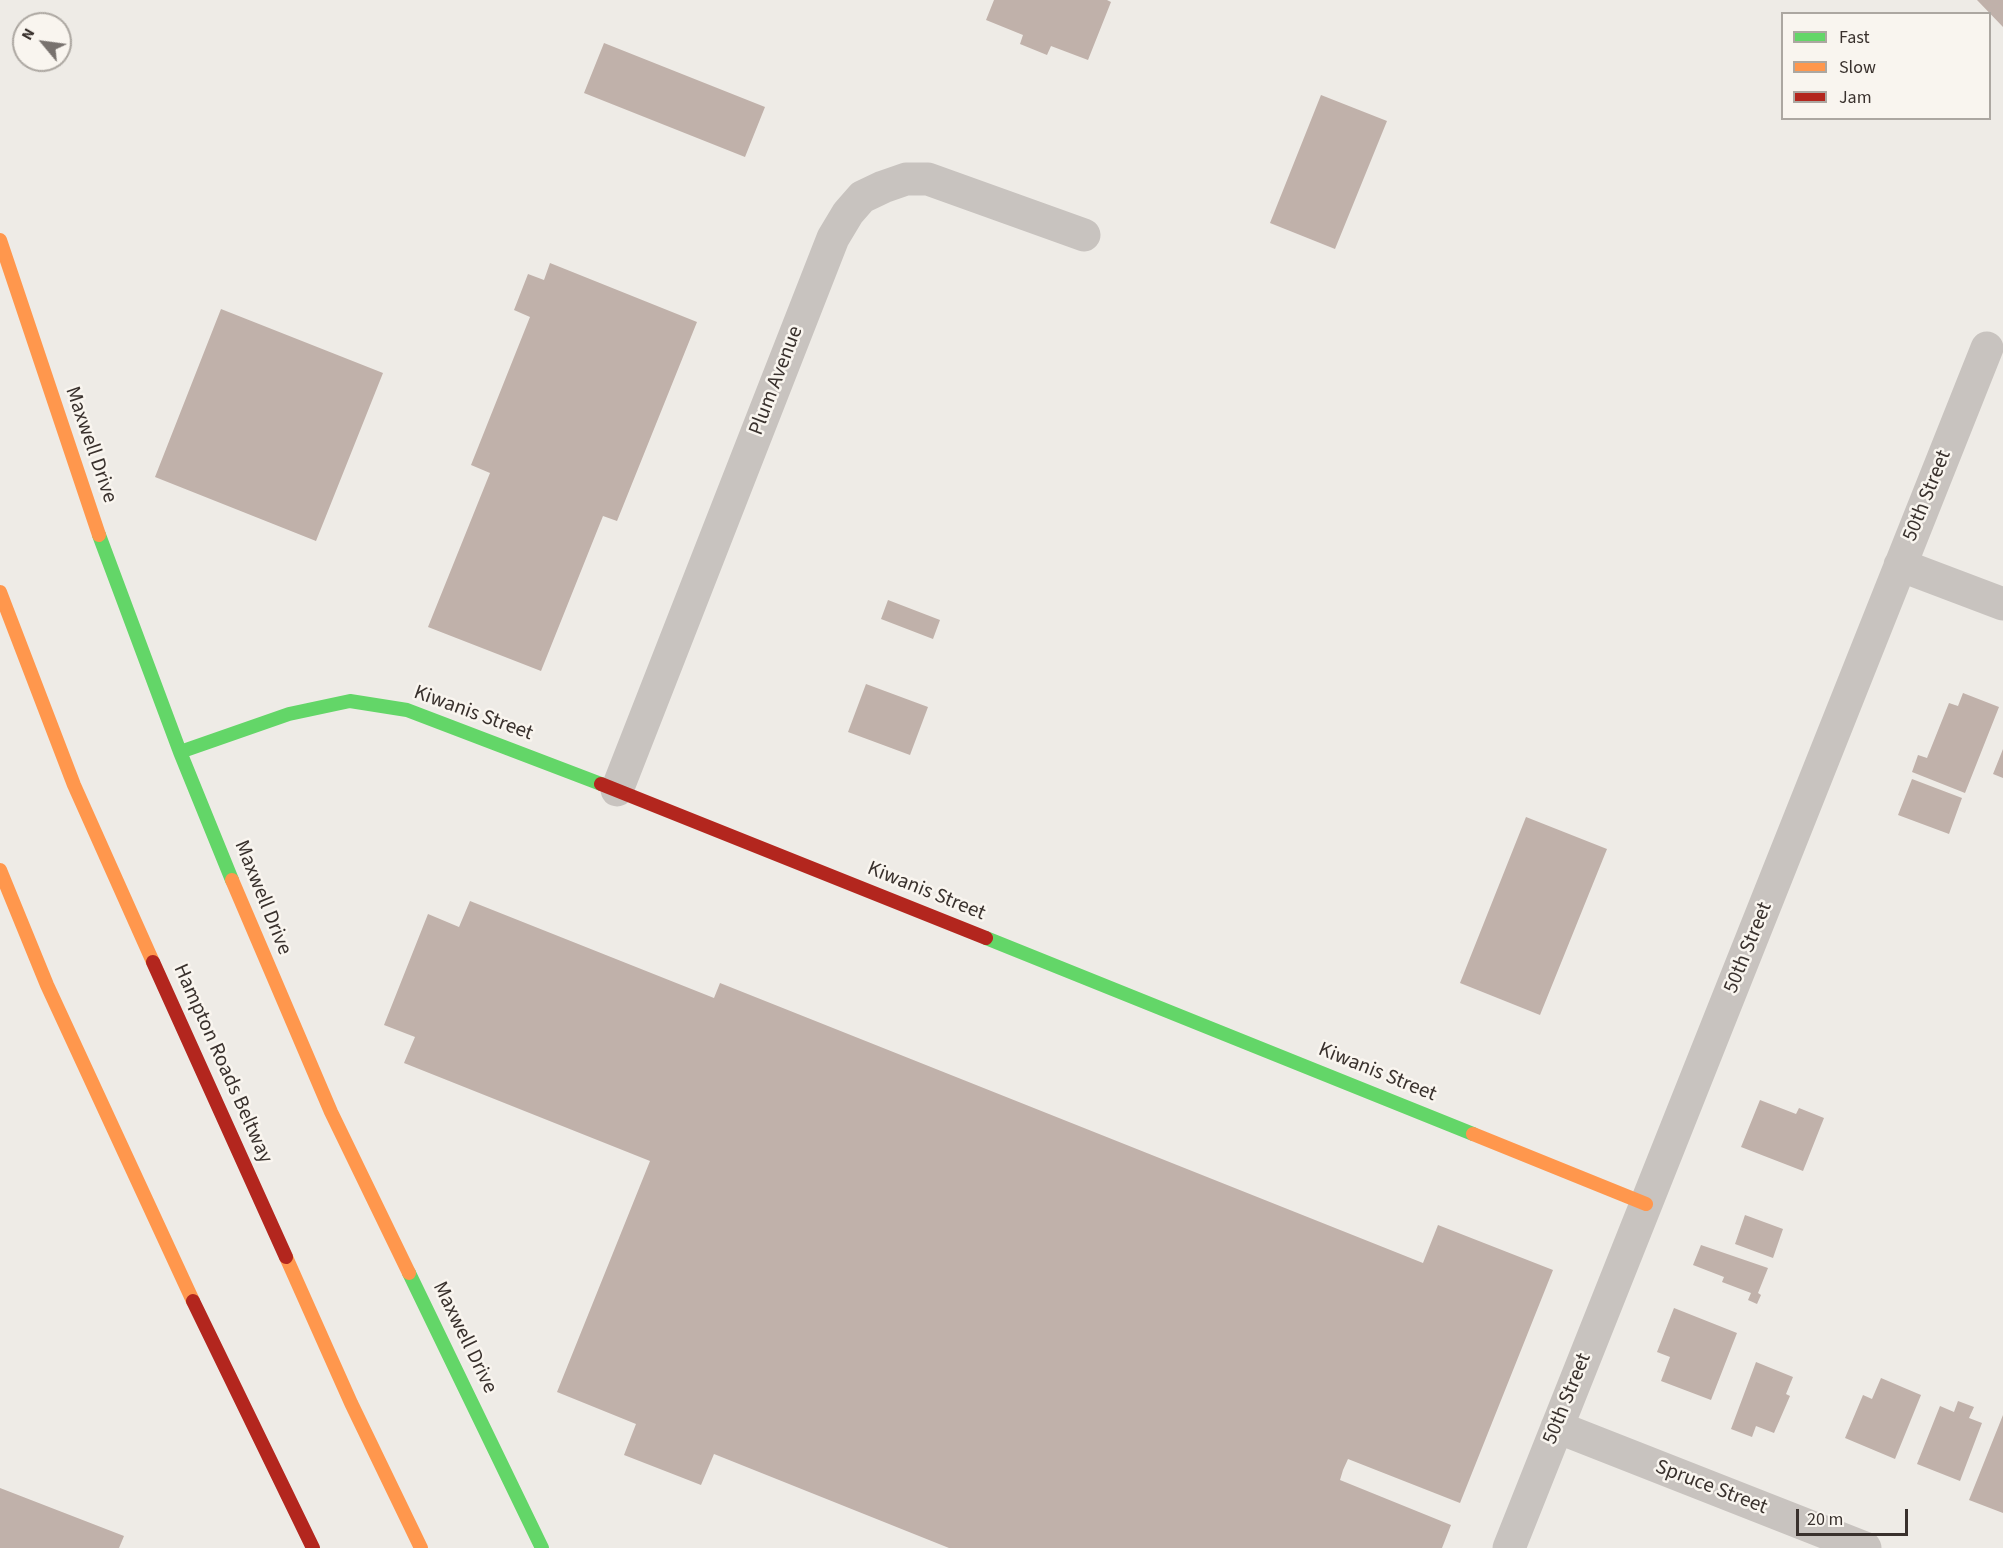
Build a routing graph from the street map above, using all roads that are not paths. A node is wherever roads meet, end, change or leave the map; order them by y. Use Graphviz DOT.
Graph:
graph roads {
  1 [pos="1084,235"];
  2 [pos="0,240"];
  3 [pos="1987,348"];
  4 [pos="1900,565"];
  5 [pos="0,592"];
  6 [pos="2003,604"];
  7 [pos="180,752"];
  8 [pos="617,790"];
  9 [pos="0,870"];
  10 [pos="1646,1204"];
  11 [pos="1557,1427"];
  12 [pos="313,1548"];
  13 [pos="421,1548"];
  14 [pos="542,1548"];
  15 [pos="1509,1548"];
  16 [pos="1865,1548"];
  1 -- 8 [label="street, Plum Avenue"];
  2 -- 7 [label="main road, Maxwell Drive"];
  3 -- 4 [label="street, 50th Street"];
  4 -- 6 [label="street"];
  4 -- 10 [label="street, 50th Street"];
  5 -- 13 [label="main road, Hampton Roads Beltway"];
  7 -- 8 [label="main road, Kiwanis Street"];
  7 -- 14 [label="main road, Maxwell Drive"];
  8 -- 10 [label="main road, Kiwanis Street"];
  9 -- 12 [label="main road"];
  10 -- 11 [label="street, 50th Street"];
  11 -- 15 [label="street, 50th Street"];
  11 -- 16 [label="street, Spruce Street"];
}
